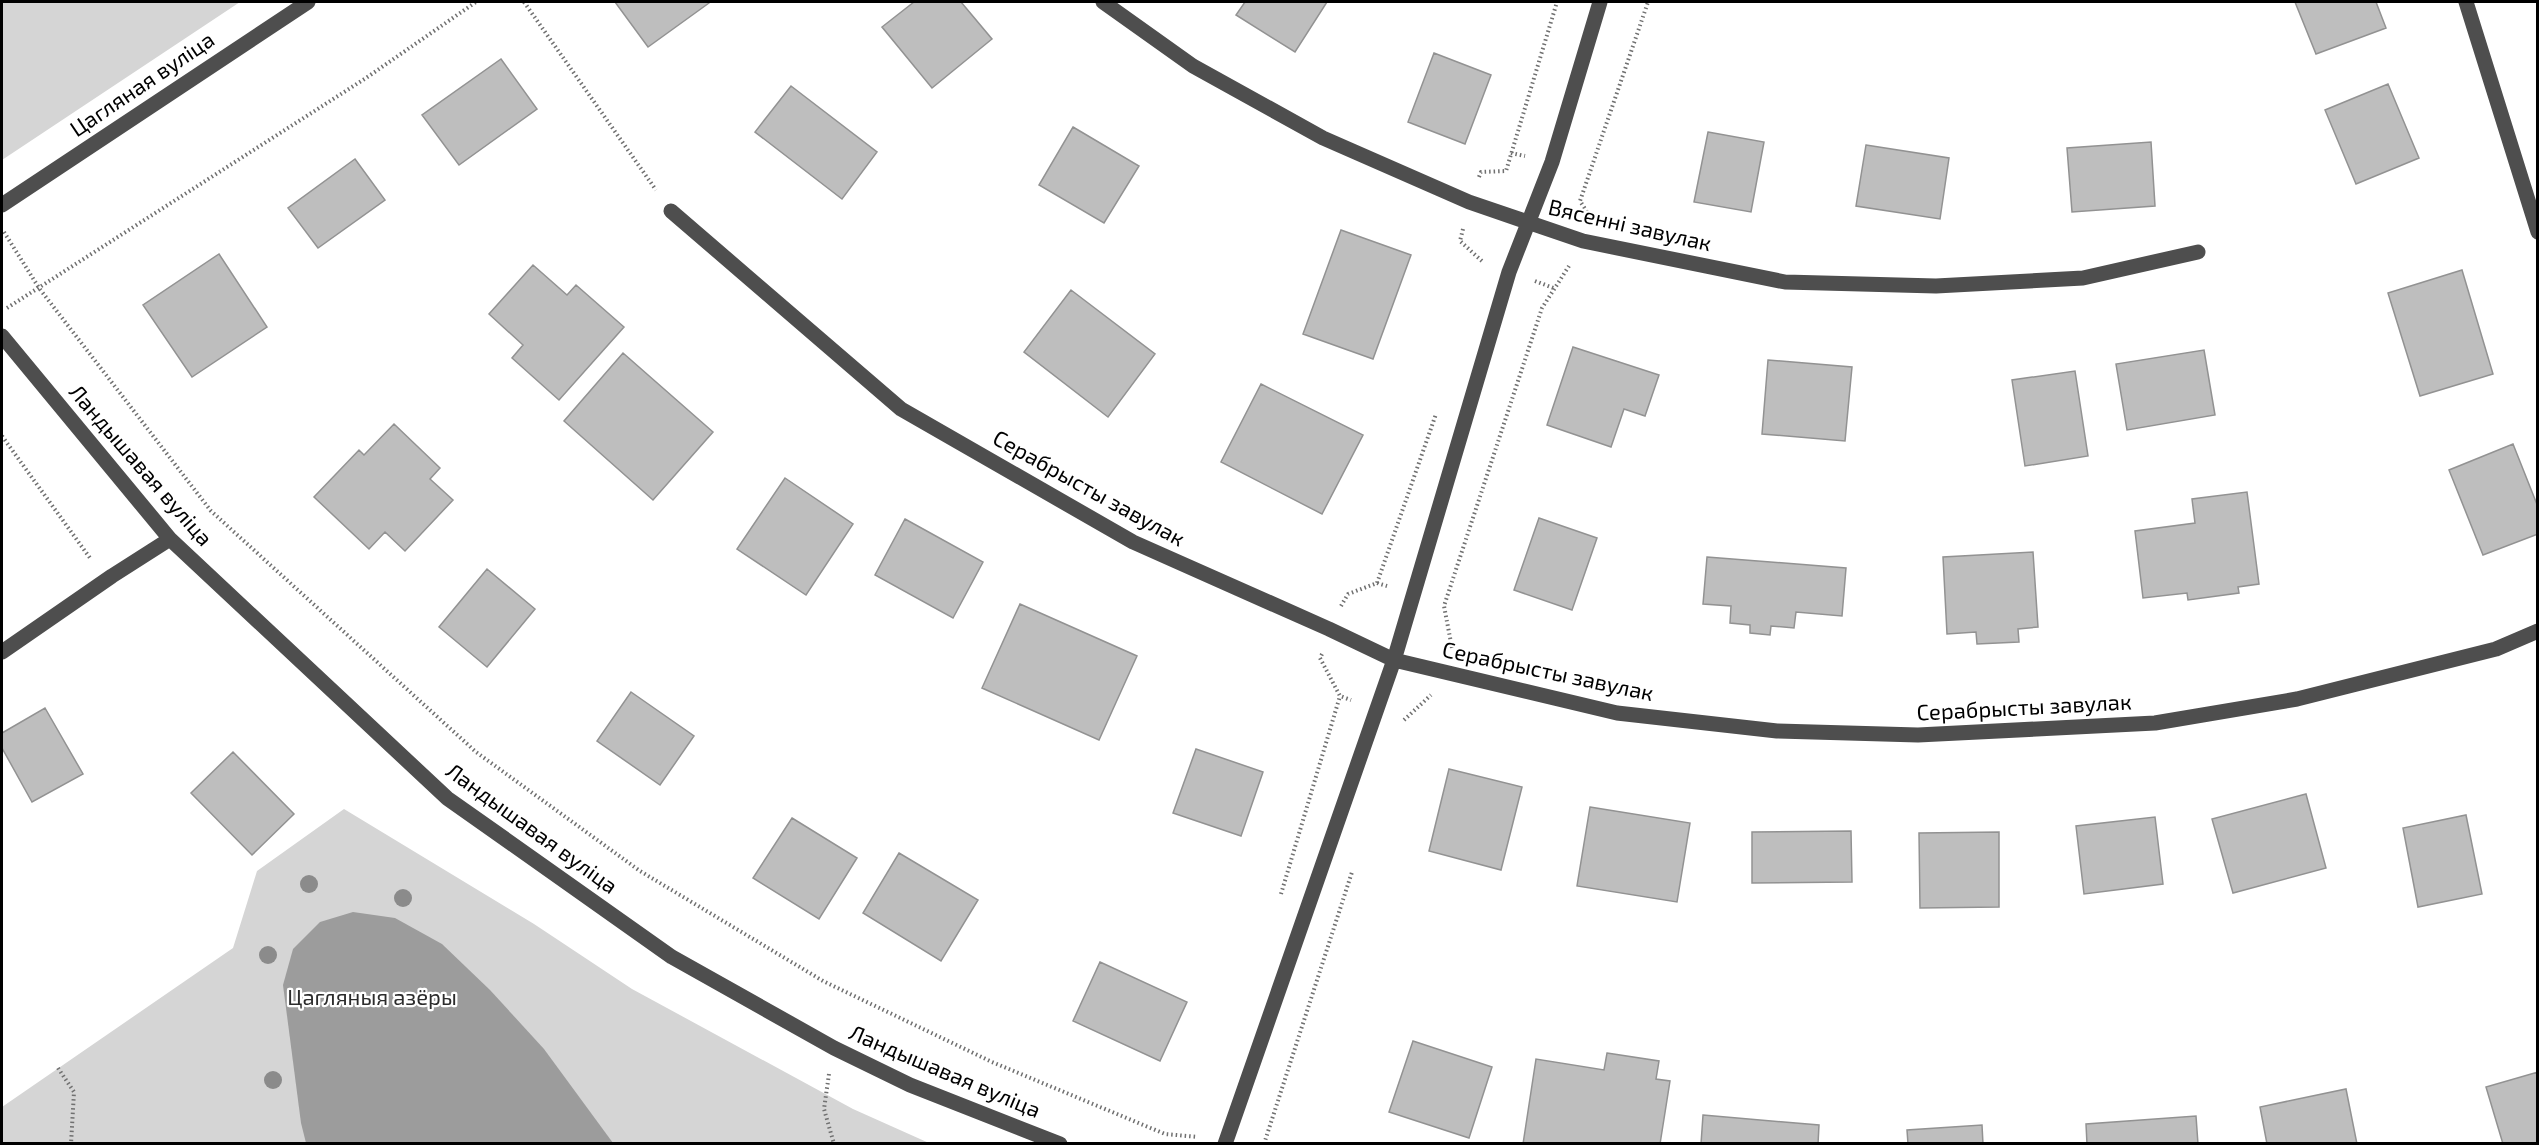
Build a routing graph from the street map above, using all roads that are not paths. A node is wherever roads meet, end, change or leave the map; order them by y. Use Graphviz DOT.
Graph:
graph roads {
  1 [pos="308,2"];
  2 [pos="1103,2"];
  3 [pos="1600,2"];
  4 [pos="2466,2"];
  5 [pos="2,205"];
  6 [pos="670,211"];
  7 [pos="1527,224"];
  8 [pos="2538,232"];
  9 [pos="2198,252"];
  10 [pos="2,336"];
  11 [pos="170,539"];
  12 [pos="2538,630"];
  13 [pos="2,652"];
  14 [pos="1394,660"];
  15 [pos="1060,1143"];
  16 [pos="1225,1143"];
  1 -- 5 [label="street, Цагляная вуліца"];
  2 -- 7 [label="street, Вясенні завулак"];
  3 -- 7 [label="street"];
  4 -- 8 [label="street"];
  6 -- 14 [label="street, Серабрысты завулак"];
  7 -- 9 [label="street, Вясенні завулак"];
  7 -- 14 [label="street"];
  10 -- 11 [label="street, Ландышавая вуліца"];
  11 -- 13 [label="street"];
  11 -- 15 [label="street, Ландышавая вуліца"];
  12 -- 14 [label="street, Серабрысты завулак"];
  14 -- 16 [label="street"];
}
